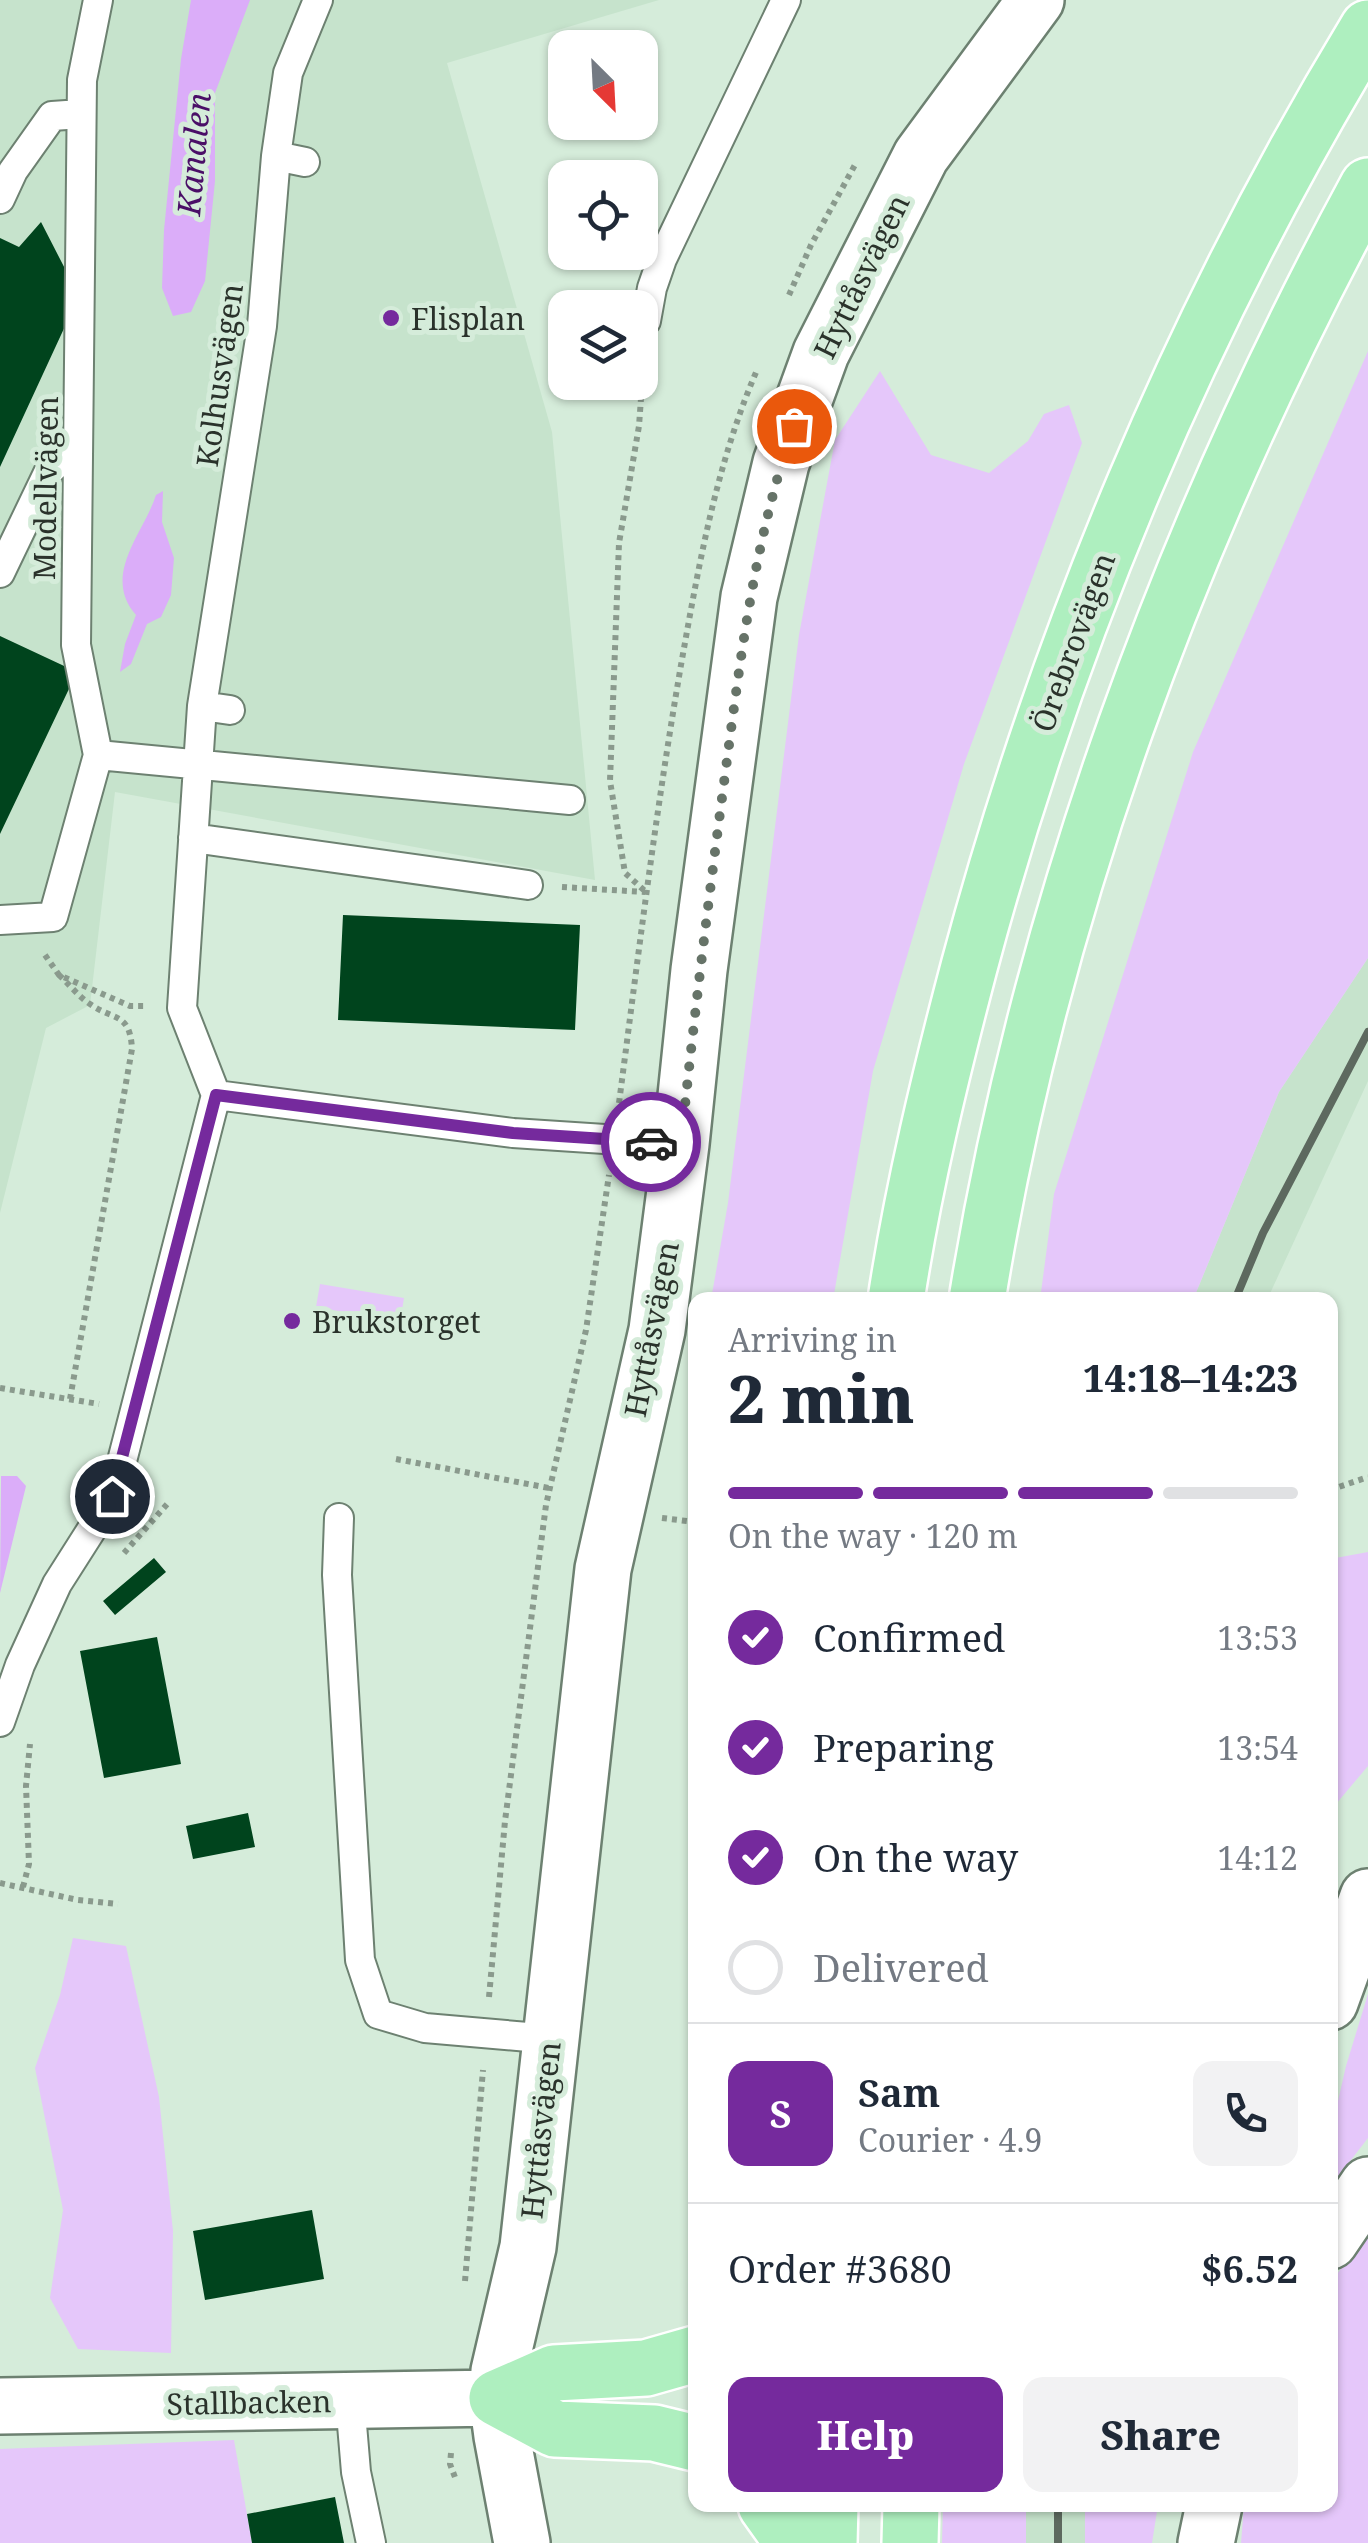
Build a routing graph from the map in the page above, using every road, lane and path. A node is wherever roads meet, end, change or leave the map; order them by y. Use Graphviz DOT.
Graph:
graph roads {
  1 [pos="98,0"];
  2 [pos="318,0"];
  3 [pos="786,0"];
  4 [pos="1036,0"];
  5 [pos="1368,28"];
  6 [pos="81,114"];
  7 [pos="276,156"];
  8 [pos="306,162"];
  9 [pos="1368,186"];
  10 [pos="0,200"];
  11 [pos="652,290"];
  12 [pos="641,400"];
  13 [pos="78,442"];
  14 [pos="0,573"];
  15 [pos="202,706"];
  16 [pos="230,710"];
  17 [pos="98,756"];
  18 [pos="196,764"];
  19 [pos="570,800"];
  20 [pos="193,838"];
  21 [pos="528,885"];
  22 [pos="52,917"];
  23 [pos="0,920"];
  24 [pos="59,975"];
  25 [pos="182,1008"];
  26 [pos="216,1095"];
  27 [pos="681,1144"];
  28 [pos="897,1292"];
  29 [pos="978,1292"];
  30 [pos="0,1388"];
  31 [pos="70,1399"];
  32 [pos="134,1411"];
  33 [pos="396,1459"];
  34 [pos="1368,1477"];
  35 [pos="1338,1487"];
  36 [pos="549,1488"];
  37 [pos="170,1502"];
  38 [pos="339,1518"];
  39 [pos="122,1555"];
  40 [pos="0,1722"];
  41 [pos="31,1739"];
  42 [pos="0,1883"];
  43 [pos="24,1887"];
  44 [pos="1368,1897"];
  45 [pos="118,1904"];
  46 [pos="1338,1980"];
  47 [pos="550,2038"];
  48 [pos="1368,2185"];
  49 [pos="1338,2229"];
  50 [pos="688,2356"];
  51 [pos="497,2398"];
  52 [pos="350,2401"];
  53 [pos="0,2406"];
  54 [pos="688,2441"];
  55 [pos="771,2512"];
  56 [pos="830,2512"];
  57 [pos="911,2512"];
  58 [pos="1213,2512"];
  59 [pos="371,2543"];
  60 [pos="522,2543"];
  61 [pos="794,2543"];
  62 [pos="829,2543"];
  63 [pos="910,2543"];
  64 [pos="1206,2543"];
  1 -- 6 [label="lane, Modellvägen"];
  2 -- 7 [label="lane, Kolhusvägen"];
  3 -- 11 [label="lane"];
  4 -- 27 [label="street, Hyttåsvägen"];
  5 -- 28 [label="highway, Örebrovägen"];
  6 -- 10 [label="lane"];
  6 -- 13 [label="lane, Modellvägen"];
  7 -- 8 [label="lane"];
  7 -- 15 [label="lane, Kolhusvägen"];
  9 -- 29 [label="highway"];
  12 -- 21 [label="path"];
  13 -- 14 [label="lane"];
  13 -- 17 [label="lane, Modellvägen"];
  15 -- 16 [label="lane"];
  15 -- 18 [label="lane, Kolhusvägen"];
  17 -- 18 [label="lane"];
  17 -- 22 [label="lane, Modellvägen"];
  18 -- 19 [label="lane"];
  18 -- 20 [label="lane, Kolhusvägen"];
  20 -- 21 [label="lane"];
  20 -- 25 [label="lane, Kolhusvägen"];
  22 -- 23 [label="lane"];
  22 -- 24 [label="path"];
  24 -- 25 [label="path"];
  24 -- 31 [label="path"];
  25 -- 26 [label="lane"];
  26 -- 27 [label="lane"];
  26 -- 32 [label="lane"];
  27 -- 47 [label="street, Hyttåsvägen"];
  30 -- 31 [label="path"];
  31 -- 32 [label="path"];
  32 -- 40 [label="lane"];
  33 -- 36 [label="path"];
  34 -- 35 [label="path"];
  37 -- 39 [label="path"];
  38 -- 47 [label="lane"];
  41 -- 43 [label="path"];
  42 -- 43 [label="path"];
  43 -- 45 [label="path"];
  44 -- 46 [label="street"];
  47 -- 51 [label="street, Hyttåsvägen"];
  48 -- 49 [label="street"];
  50 -- 51 [label="highway"];
  51 -- 52 [label="street, Stallbacken"];
  51 -- 54 [label="highway"];
  51 -- 60 [label="street, Hyttåsvägen"];
  52 -- 53 [label="street, Stallbacken"];
  52 -- 59 [label="lane"];
  55 -- 61 [label="highway"];
  56 -- 62 [label="highway"];
  57 -- 63 [label="highway"];
  58 -- 64 [label="street"];
}
